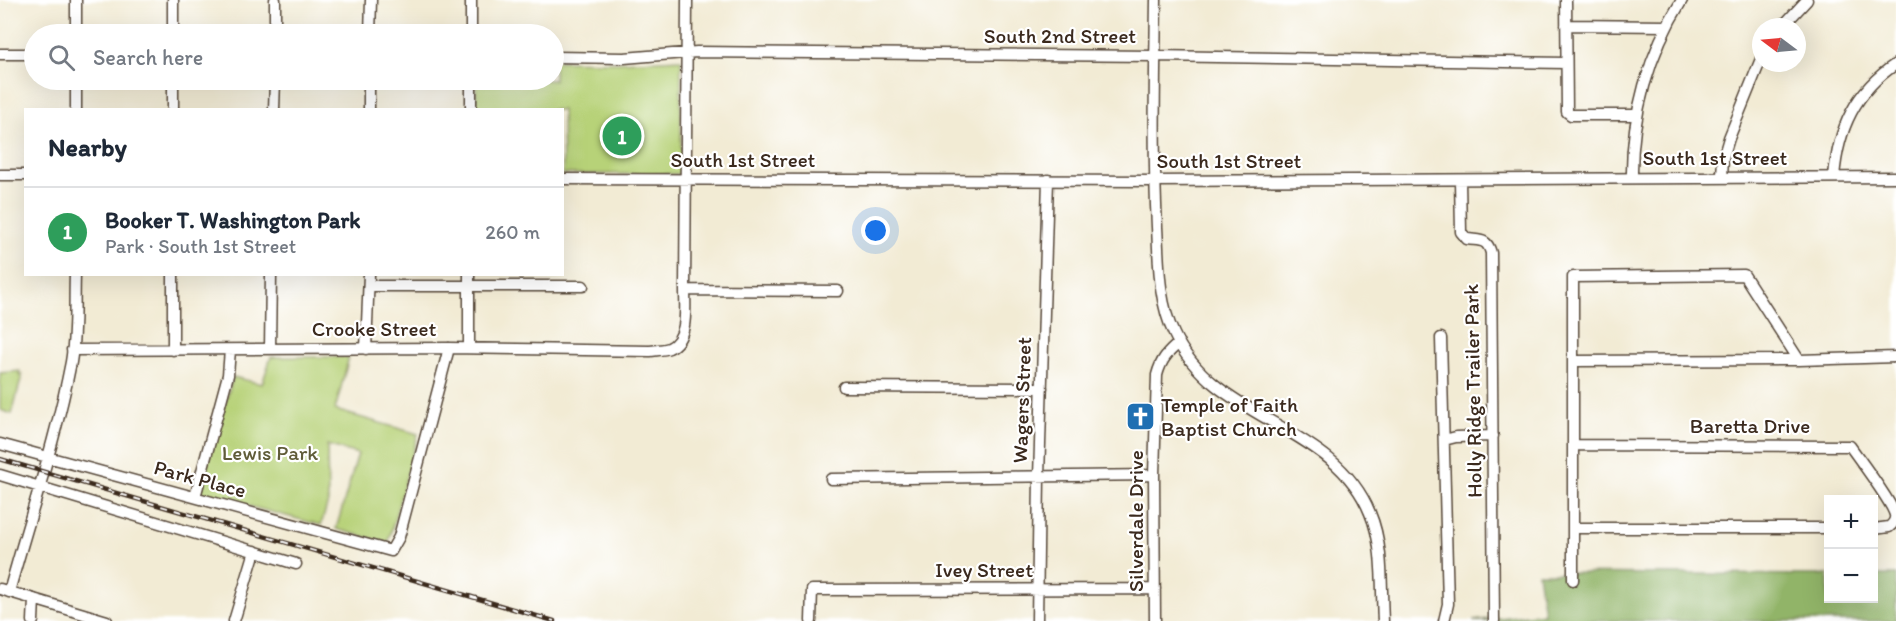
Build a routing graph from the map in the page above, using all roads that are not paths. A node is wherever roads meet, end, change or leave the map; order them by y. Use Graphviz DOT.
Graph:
graph roads {
  1 [pos="76,0"];
  2 [pos="173,0"];
  3 [pos="275,0"];
  4 [pos="371,0"];
  5 [pos="471,0"];
  6 [pos="687,0"];
  7 [pos="1156,0"];
  8 [pos="1566,0"];
  9 [pos="1682,0"];
  10 [pos="1807,0"];
  11 [pos="1790,18"];
  12 [pos="76,24"];
  13 [pos="173,24"];
  14 [pos="275,24"];
  15 [pos="370,24"];
  16 [pos="471,24"];
  17 [pos="1566,25"];
  18 [pos="1667,26"];
  19 [pos="686,53"];
  20 [pos="0,54"];
  21 [pos="24,54"];
  22 [pos="1155,56"];
  23 [pos="564,57"];
  24 [pos="1566,63"];
  25 [pos="1896,64"];
  26 [pos="1756,72"];
  27 [pos="76,90"];
  28 [pos="173,90"];
  29 [pos="275,90"];
  30 [pos="369,90"];
  31 [pos="471,90"];
  32 [pos="76,108"];
  33 [pos="173,108"];
  34 [pos="274,108"];
  35 [pos="369,108"];
  36 [pos="471,108"];
  37 [pos="1637,115"];
  38 [pos="0,175"];
  39 [pos="24,175"];
  40 [pos="1722,177"];
  41 [pos="1834,177"];
  42 [pos="1896,177"];
  43 [pos="1632,178"];
  44 [pos="564,179"];
  45 [pos="686,179"];
  46 [pos="1048,180"];
  47 [pos="1460,180"];
  48 [pos="1155,181"];
  49 [pos="75,276"];
  50 [pos="174,276"];
  51 [pos="271,276"];
  52 [pos="469,276"];
  53 [pos="369,280"];
  54 [pos="583,286"];
  55 [pos="469,287"];
  56 [pos="685,290"];
  57 [pos="838,291"];
  58 [pos="1441,338"];
  59 [pos="1179,343"];
  60 [pos="449,348"];
  61 [pos="469,348"];
  62 [pos="270,349"];
  63 [pos="366,349"];
  64 [pos="72,350"];
  65 [pos="174,350"];
  66 [pos="230,350"];
  67 [pos="1896,357"];
  68 [pos="1799,360"];
  69 [pos="1574,362"];
  70 [pos="844,387"];
  71 [pos="1042,388"];
  72 [pos="1493,436"];
  73 [pos="1444,440"];
  74 [pos="0,444"];
  75 [pos="1573,445"];
  76 [pos="48,458"];
  77 [pos="0,475"];
  78 [pos="1154,475"];
  79 [pos="1039,477"];
  80 [pos="831,479"];
  81 [pos="40,486"];
  82 [pos="195,497"];
  83 [pos="1892,500"];
  84 [pos="1574,528"];
  85 [pos="1824,528"];
  86 [pos="1878,528"];
  87 [pos="255,550"];
  88 [pos="296,564"];
  89 [pos="1574,580"];
  90 [pos="1038,589"];
  91 [pos="1155,589"];
  92 [pos="4,591"];
  93 [pos="34,599"];
  94 [pos="33,621"];
  95 [pos="107,621"];
  96 [pos="234,621"];
  97 [pos="811,621"];
  98 [pos="1037,621"];
  99 [pos="1155,621"];
  100 [pos="1383,621"];
  101 [pos="1444,621"];
  102 [pos="1494,621"];
  1 -- 12 [label="street"];
  2 -- 13 [label="street"];
  3 -- 14 [label="street"];
  4 -- 15 [label="street"];
  5 -- 16 [label="street"];
  6 -- 19 [label="street"];
  7 -- 22 [label="street"];
  8 -- 17 [label="street"];
  9 -- 18 [label="street"];
  10 -- 11 [label="street"];
  17 -- 18 [label="street"];
  17 -- 24 [label="street"];
  18 -- 37 [label="street"];
  19 -- 22 [label="street, South 2nd Street"];
  19 -- 23 [label="street, South 2nd Street"];
  19 -- 45 [label="street"];
  20 -- 21 [label="street"];
  22 -- 24 [label="street, South 2nd Street"];
  22 -- 48 [label="street"];
  24 -- 37 [label="street"];
  25 -- 41 [label="street"];
  26 -- 40 [label="street"];
  27 -- 32 [label="street"];
  28 -- 33 [label="street"];
  29 -- 34 [label="street"];
  30 -- 35 [label="street"];
  31 -- 36 [label="street"];
  37 -- 43 [label="street"];
  38 -- 39 [label="street"];
  40 -- 41 [label="street, South 1st Street"];
  40 -- 43 [label="street, South 1st Street"];
  41 -- 42 [label="street, South 1st Street"];
  43 -- 47 [label="street, South 1st Street"];
  44 -- 45 [label="street, South 1st Street"];
  45 -- 46 [label="street, South 1st Street"];
  45 -- 56 [label="street"];
  46 -- 48 [label="street, South 1st Street"];
  46 -- 71 [label="street, Wagers Street"];
  47 -- 48 [label="street, South 1st Street"];
  47 -- 72 [label="street, Holly Ridge Trailer Park"];
  48 -- 59 [label="street"];
  49 -- 64 [label="street"];
  50 -- 65 [label="street"];
  51 -- 62 [label="street"];
  52 -- 55 [label="street"];
  53 -- 55 [label="street"];
  53 -- 63 [label="street"];
  54 -- 55 [label="street"];
  55 -- 61 [label="street"];
  56 -- 57 [label="street"];
  56 -- 61 [label="street, Crooke Street"];
  58 -- 73 [label="street"];
  59 -- 78 [label="street, Silverdale Drive"];
  59 -- 100 [label="street"];
  60 -- 61 [label="street, Crooke Street"];
  60 -- 63 [label="street, Crooke Street"];
  60 -- 82 [label="street, Park Place"];
  62 -- 63 [label="street, Crooke Street"];
  62 -- 66 [label="street, Crooke Street"];
  64 -- 65 [label="street, Crooke Street"];
  64 -- 76 [label="street"];
  65 -- 66 [label="street, Crooke Street"];
  66 -- 82 [label="street"];
  67 -- 68 [label="street"];
  68 -- 69 [label="street"];
  68 -- 69 [label="street"];
  69 -- 75 [label="street"];
  70 -- 71 [label="street"];
  71 -- 79 [label="street, Wagers Street"];
  72 -- 73 [label="street"];
  72 -- 102 [label="street, Holly Ridge Trailer Park"];
  73 -- 101 [label="street"];
  74 -- 76 [label="street, Park Place"];
  75 -- 83 [label="street, Baretta Drive"];
  75 -- 84 [label="street"];
  76 -- 81 [label="street"];
  76 -- 82 [label="street, Park Place"];
  77 -- 81 [label="street"];
  78 -- 79 [label="street"];
  78 -- 91 [label="street, Silverdale Drive"];
  79 -- 80 [label="street"];
  79 -- 90 [label="street, Wagers Street"];
  81 -- 87 [label="street"];
  81 -- 92 [label="street"];
  83 -- 86 [label="street"];
  84 -- 85 [label="street"];
  84 -- 89 [label="street"];
  87 -- 88 [label="street"];
  87 -- 96 [label="street"];
  90 -- 91 [label="street, Ivey Street"];
  90 -- 97 [label="street, Ivey Street"];
  90 -- 98 [label="street, Wagers Street"];
  91 -- 99 [label="street, Silverdale Drive"];
  92 -- 93 [label="street"];
  93 -- 94 [label="street"];
  93 -- 95 [label="street"];
}
